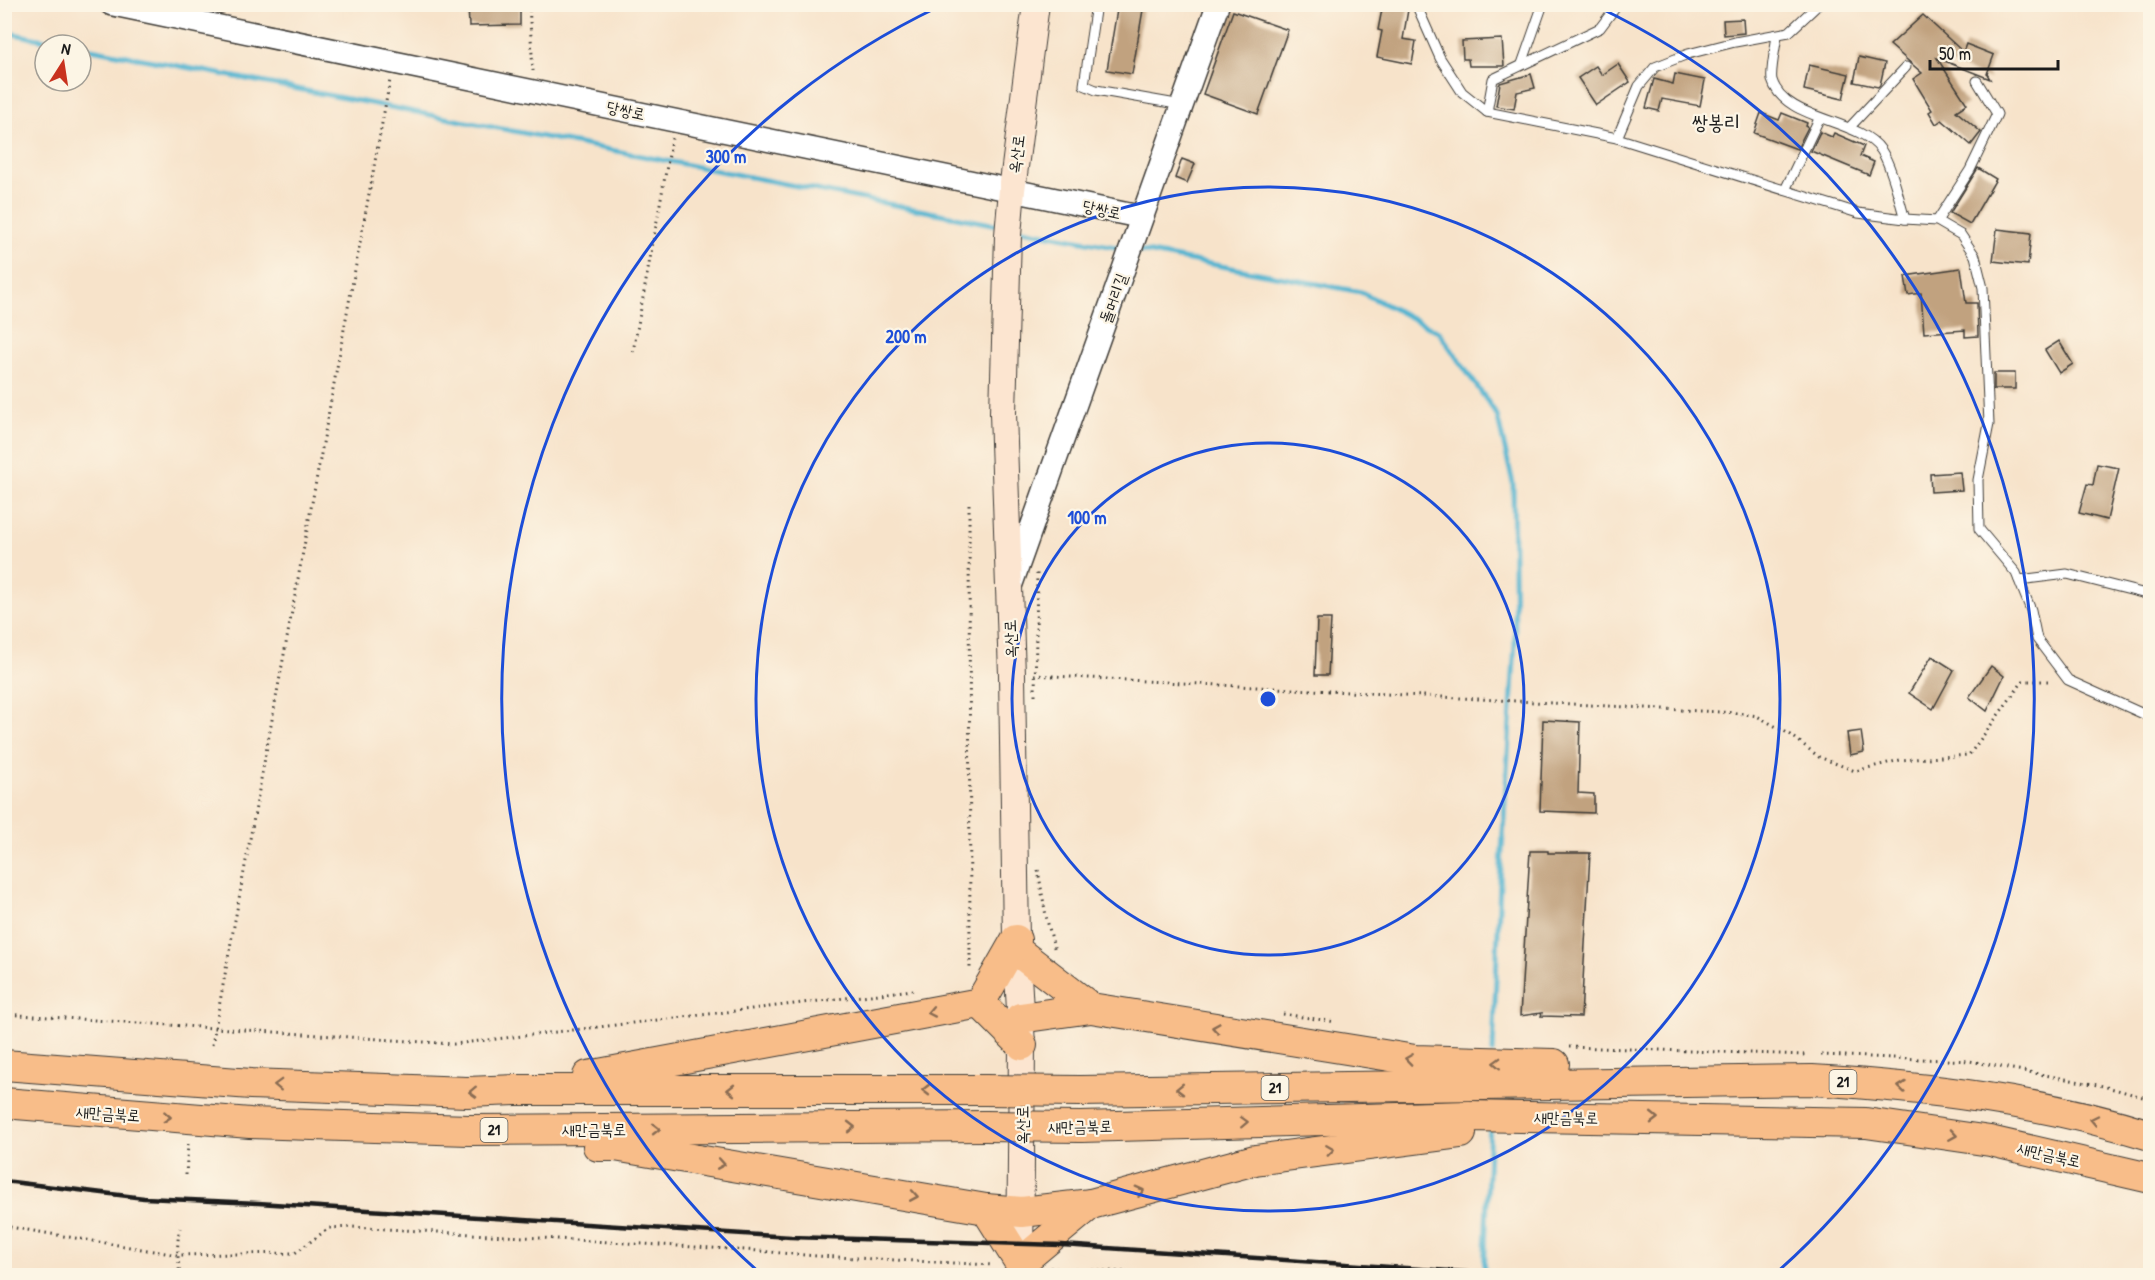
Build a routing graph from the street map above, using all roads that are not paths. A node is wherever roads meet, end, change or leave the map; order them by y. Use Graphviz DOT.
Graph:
graph roads {
  1 [pos="111,4"];
  2 [pos="1036,4"];
  3 [pos="1096,4"];
  4 [pos="1218,4"];
  5 [pos="1416,4"];
  6 [pos="1543,4"];
  7 [pos="1618,4"];
  8 [pos="1819,4"];
  9 [pos="1777,35"];
  10 [pos="1522,64"];
  11 [pos="1906,67"];
  12 [pos="1977,81"];
  13 [pos="1182,105"];
  14 [pos="1487,112"];
  15 [pos="1819,119"];
  16 [pos="1850,128"];
  17 [pos="1617,138"];
  18 [pos="1785,190"];
  19 [pos="1011,198"];
  20 [pos="1141,217"];
  21 [pos="1905,219"];
  22 [pos="1937,221"];
  23 [pos="2019,580"];
  24 [pos="1008,592"];
  25 [pos="2151,595"];
  26 [pos="2151,717"];
  27 [pos="1016,946"];
  28 [pos="975,1004"];
  29 [pos="1091,1008"];
  30 [pos="1021,1031"];
  31 [pos="4,1065"];
  32 [pos="1468,1073"];
  33 [pos="516,1090"];
  34 [pos="4,1103"];
  35 [pos="1468,1124"];
  36 [pos="331,1125"];
  37 [pos="2151,1135"];
  38 [pos="2151,1178"];
  39 [pos="1091,1204"];
  40 [pos="986,1209"];
  41 [pos="1022,1212"];
  42 [pos="1020,1269"];
  1 -- 19 [label="street, 당쌍로"];
  2 -- 19 [label="main road, 옥산로"];
  3 -- 13 [label="lane"];
  4 -- 13 [label="street, 돌머리길"];
  5 -- 14 [label="lane"];
  6 -- 10 [label="lane"];
  7 -- 10 [label="lane"];
  8 -- 9 [label="lane"];
  9 -- 15 [label="lane"];
  9 -- 17 [label="lane"];
  10 -- 14 [label="lane"];
  11 -- 16 [label="lane"];
  12 -- 22 [label="lane"];
  13 -- 20 [label="street, 돌머리길"];
  14 -- 17 [label="lane"];
  15 -- 16 [label="lane"];
  15 -- 18 [label="lane"];
  16 -- 21 [label="lane"];
  17 -- 18 [label="lane"];
  18 -- 21 [label="lane"];
  19 -- 20 [label="street, 당쌍로"];
  19 -- 24 [label="main road, 옥산로"];
  20 -- 24 [label="street, 돌머리길"];
  21 -- 22 [label="lane"];
  22 -- 23 [label="lane"];
  23 -- 25 [label="lane"];
  23 -- 26 [label="lane"];
  24 -- 27 [label="main road, 옥산로"];
  27 -- 28 [label="highway"];
  27 -- 29 [label="highway"];
  27 -- 30 [label="main road, 옥산로"];
  28 -- 30 [label="highway"];
  28 -- 33 [label="highway, one-way"];
  29 -- 30 [label="highway"];
  32 -- 29 [label="highway, one-way"];
  30 -- 41 [label="main road, 옥산로"];
  33 -- 31 [label="highway, 21, one-way"];
  32 -- 33 [label="highway, 21, one-way, bridge"];
  37 -- 32 [label="highway, 21, one-way"];
  34 -- 36 [label="highway, 새만금북로 / 21, one-way"];
  36 -- 35 [label="highway, 새만금북로 / 21, one-way, bridge"];
  35 -- 38 [label="highway, 새만금북로, one-way"];
  39 -- 35 [label="highway, one-way"];
  36 -- 40 [label="highway, one-way"];
  39 -- 41 [label="highway"];
  39 -- 42 [label="highway"];
  40 -- 41 [label="highway"];
  40 -- 42 [label="highway"];
  41 -- 42 [label="main road, 옥산로"];
}
